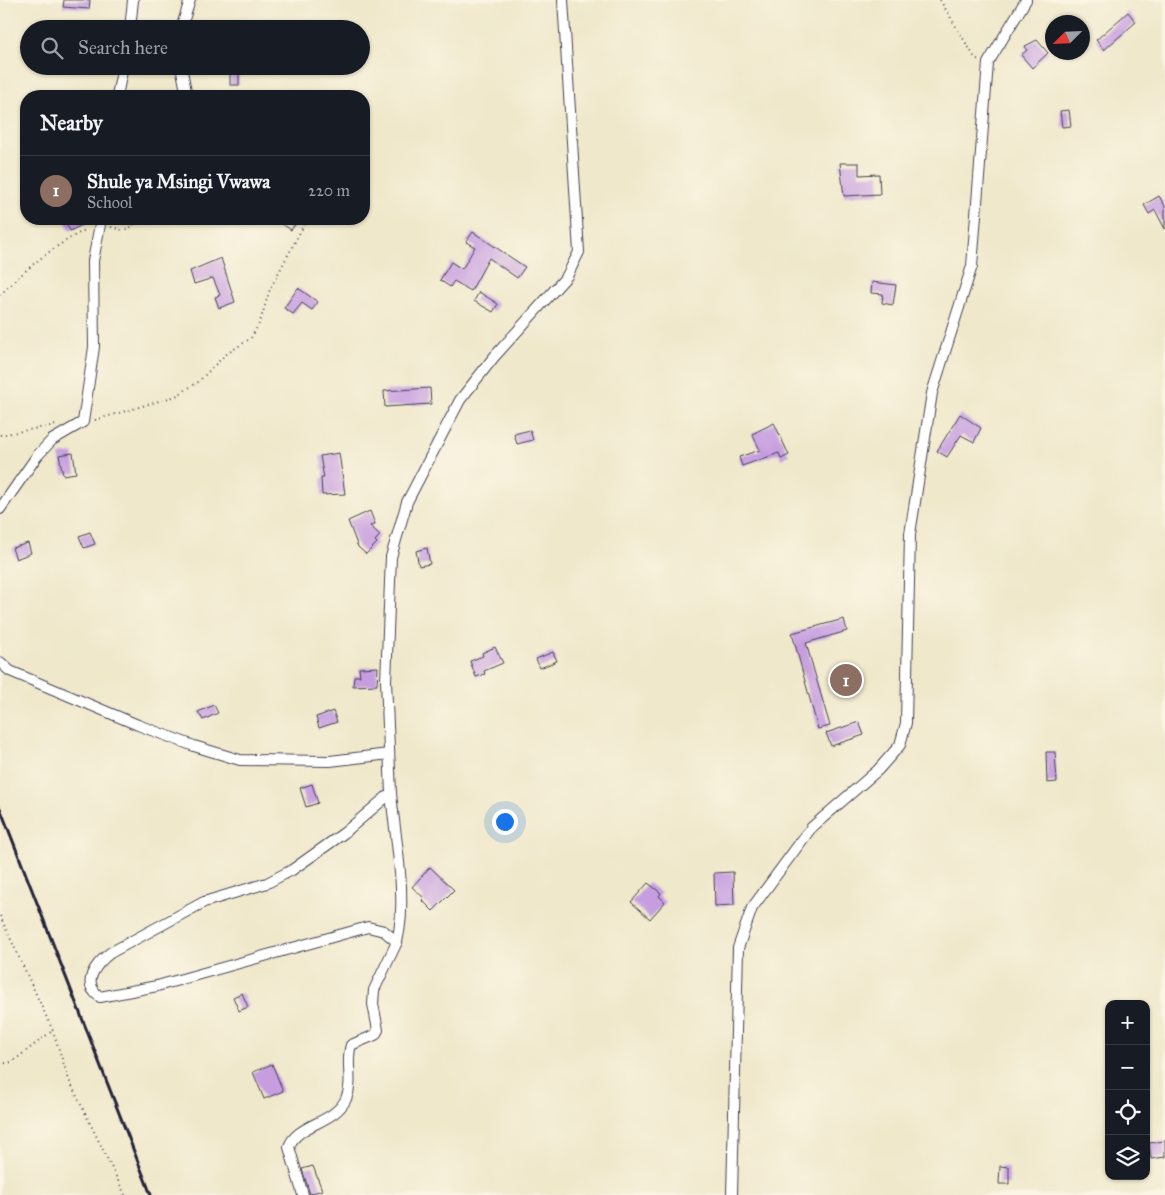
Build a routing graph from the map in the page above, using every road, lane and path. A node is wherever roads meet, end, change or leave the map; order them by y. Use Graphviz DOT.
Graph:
graph roads {
  1 [pos="133,0"];
  2 [pos="190,0"];
  3 [pos="563,0"];
  4 [pos="940,0"];
  5 [pos="1026,0"];
  6 [pos="131,20"];
  7 [pos="184,20"];
  8 [pos="988,64"];
  9 [pos="120,75"];
  10 [pos="183,75"];
  11 [pos="118,90"];
  12 [pos="186,90"];
  13 [pos="93,225"];
  14 [pos="99,225"];
  15 [pos="110,225"];
  16 [pos="134,225"];
  17 [pos="304,225"];
  18 [pos="0,295"];
  19 [pos="83,422"];
  20 [pos="65,424"];
  21 [pos="0,435"];
  22 [pos="0,509"];
  23 [pos="0,662"];
  24 [pos="389,754"];
  25 [pos="391,793"];
  26 [pos="0,916"];
  27 [pos="397,942"];
  28 [pos="53,1031"];
  29 [pos="0,1064"];
  30 [pos="125,1195"];
  31 [pos="303,1195"];
  32 [pos="732,1195"];
  1 -- 6 [label="street"];
  2 -- 7 [label="street"];
  3 -- 24 [label="street"];
  4 -- 8 [label="path"];
  5 -- 8 [label="street"];
  8 -- 32 [label="street"];
  9 -- 11 [label="street"];
  10 -- 12 [label="street"];
  13 -- 18 [label="path"];
  14 -- 19 [label="street"];
  15 -- 16 [label="path"];
  17 -- 19 [label="path"];
  19 -- 22 [label="street"];
  20 -- 21 [label="path"];
  23 -- 24 [label="street"];
  24 -- 25 [label="street"];
  25 -- 27 [label="street"];
  25 -- 27 [label="street"];
  26 -- 28 [label="path"];
  27 -- 31 [label="street"];
  28 -- 29 [label="path"];
  28 -- 30 [label="path"];
}
